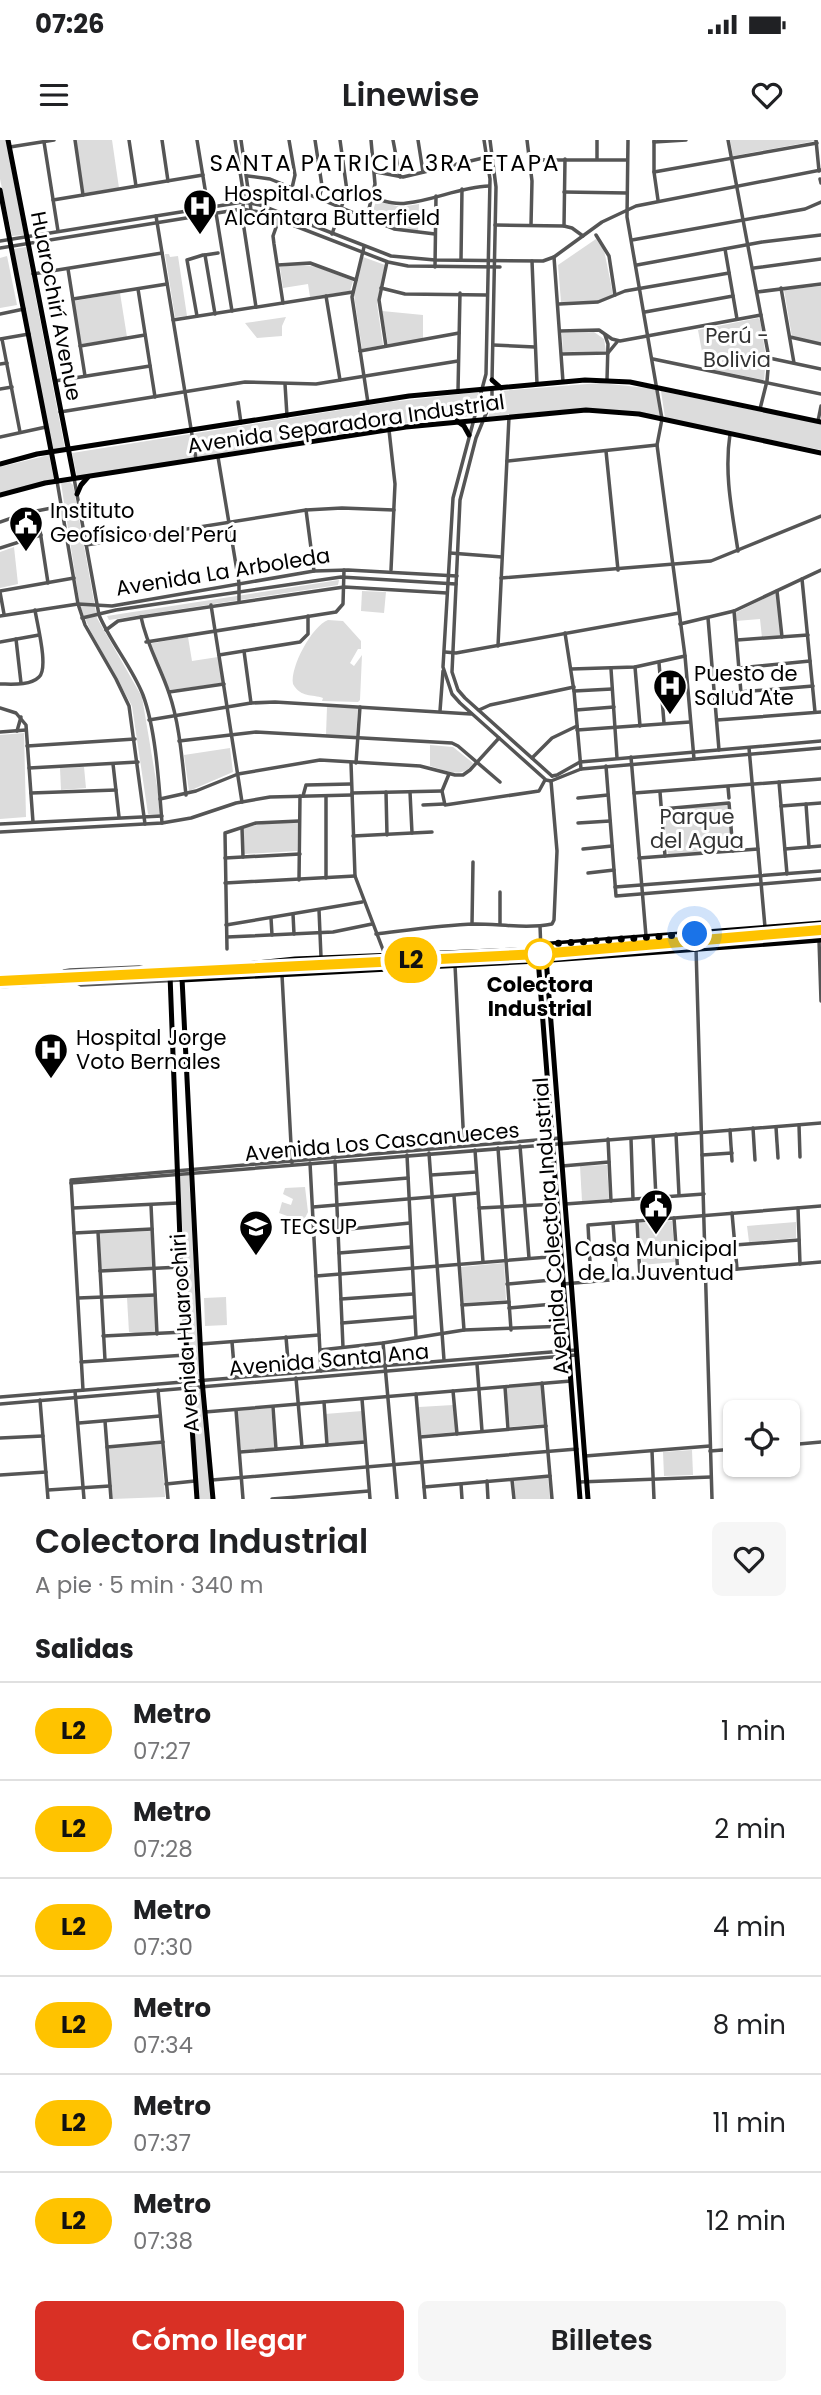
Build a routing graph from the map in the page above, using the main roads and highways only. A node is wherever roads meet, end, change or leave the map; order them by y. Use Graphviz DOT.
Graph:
graph roads {
  1 [pos="8,140"];
  2 [pos="0,190"];
  3 [pos="492,380"];
  4 [pos="502,388"];
  5 [pos="457,421"];
  6 [pos="819,422"];
  7 [pos="469,435"];
  8 [pos="68,451"];
  9 [pos="52,453"];
  10 [pos="821,453"];
  11 [pos="0,464"];
  12 [pos="89,476"];
  13 [pos="74,478"];
  14 [pos="57,481"];
  15 [pos="77,494"];
  16 [pos="0,495"];
  17 [pos="736,931"];
  18 [pos="765,931"];
  19 [pos="820,933"];
  20 [pos="720,939"];
  21 [pos="646,940"];
  22 [pos="696,941"];
  23 [pos="711,947"];
  24 [pos="583,951"];
  25 [pos="522,952"];
  26 [pos="542,955"];
  27 [pos="387,960"];
  28 [pos="454,961"];
  29 [pos="282,968"];
  30 [pos="182,975"];
  31 [pos="170,976"];
  32 [pos="126,978"];
  33 [pos="0,979"];
  34 [pos="0,986"];
  35 [pos="550,1008"];
  36 [pos="541,1009"];
  37 [pos="545,1054"];
  38 [pos="554,1054"];
  39 [pos="566,1282"];
  40 [pos="572,1353"];
  41 [pos="197,1499"];
  42 [pos="213,1499"];
  43 [pos="580,1499"];
  44 [pos="588,1499"];
  1 -- 8 [label="main road, Huarochirí Avenue"];
  2 -- 9 [label="main road, Huarochirí Avenue"];
  3 -- 4 [label="main road"];
  4 -- 6 [label="main road, Avenida Separadora Industrial"];
  4 -- 8 [label="main road, Avenida Separadora Industrial"];
  5 -- 7 [label="main road"];
  5 -- 10 [label="main road, Avenida Separadora Industrial"];
  5 -- 12 [label="main road, Avenida Separadora Industrial"];
  8 -- 9 [label="main road, Avenida Separadora Industrial"];
  8 -- 13 [label="main road, Huarochirí Avenue"];
  9 -- 11 [label="main road, Avenida Separadora Industrial"];
  9 -- 14 [label="main road, Huarochirí Avenue"];
  12 -- 13 [label="main road, Avenida Separadora Industrial"];
  12 -- 15 [label="main road"];
  13 -- 14 [label="main road, Avenida Separadora Industrial"];
  14 -- 16 [label="main road, Avenida Separadora Industrial"];
  17 -- 18 [label="main road"];
  17 -- 20 [label="main road"];
  17 -- 22 [label="main road"];
  18 -- 19 [label="main road"];
  18 -- 20 [label="main road"];
  19 -- 20 [label="main road"];
  19 -- 23 [label="main road"];
  20 -- 22 [label="main road"];
  20 -- 23 [label="main road"];
  21 -- 22 [label="main road"];
  21 -- 24 [label="main road"];
  21 -- 26 [label="main road"];
  22 -- 23 [label="main road"];
  22 -- 24 [label="main road"];
  22 -- 26 [label="main road"];
  24 -- 26 [label="main road"];
  25 -- 26 [label="main road"];
  25 -- 27 [label="main road"];
  25 -- 28 [label="main road"];
  26 -- 28 [label="main road"];
  26 -- 35 [label="main road, Avenida Colectora Industrial"];
  26 -- 36 [label="main road, Avenida Colectora Industrial"];
  27 -- 28 [label="main road"];
  27 -- 29 [label="main road"];
  27 -- 29 [label="main road"];
  28 -- 29 [label="main road"];
  29 -- 30 [label="main road"];
  29 -- 30 [label="main road"];
  30 -- 31 [label="main road"];
  30 -- 42 [label="main road, Avenida Huarochiri"];
  31 -- 32 [label="main road"];
  31 -- 32 [label="main road"];
  31 -- 41 [label="main road, Avenida Huarochiri"];
  32 -- 33 [label="main road"];
  32 -- 34 [label="main road"];
  35 -- 36 [label="main road"];
  35 -- 38 [label="main road, Avenida Colectora Industrial"];
  36 -- 37 [label="main road, Avenida Colectora Industrial"];
  37 -- 38 [label="main road"];
  37 -- 39 [label="main road, Avenida Colectora Industrial"];
  38 -- 39 [label="main road, Avenida Colectora Industrial"];
  39 -- 40 [label="main road, Avenida Colectora Industrial"];
  39 -- 40 [label="main road, Avenida Colectora Industrial"];
  40 -- 43 [label="main road, Avenida Colectora Industrial"];
  40 -- 44 [label="main road, Avenida Colectora Industrial"];
}
